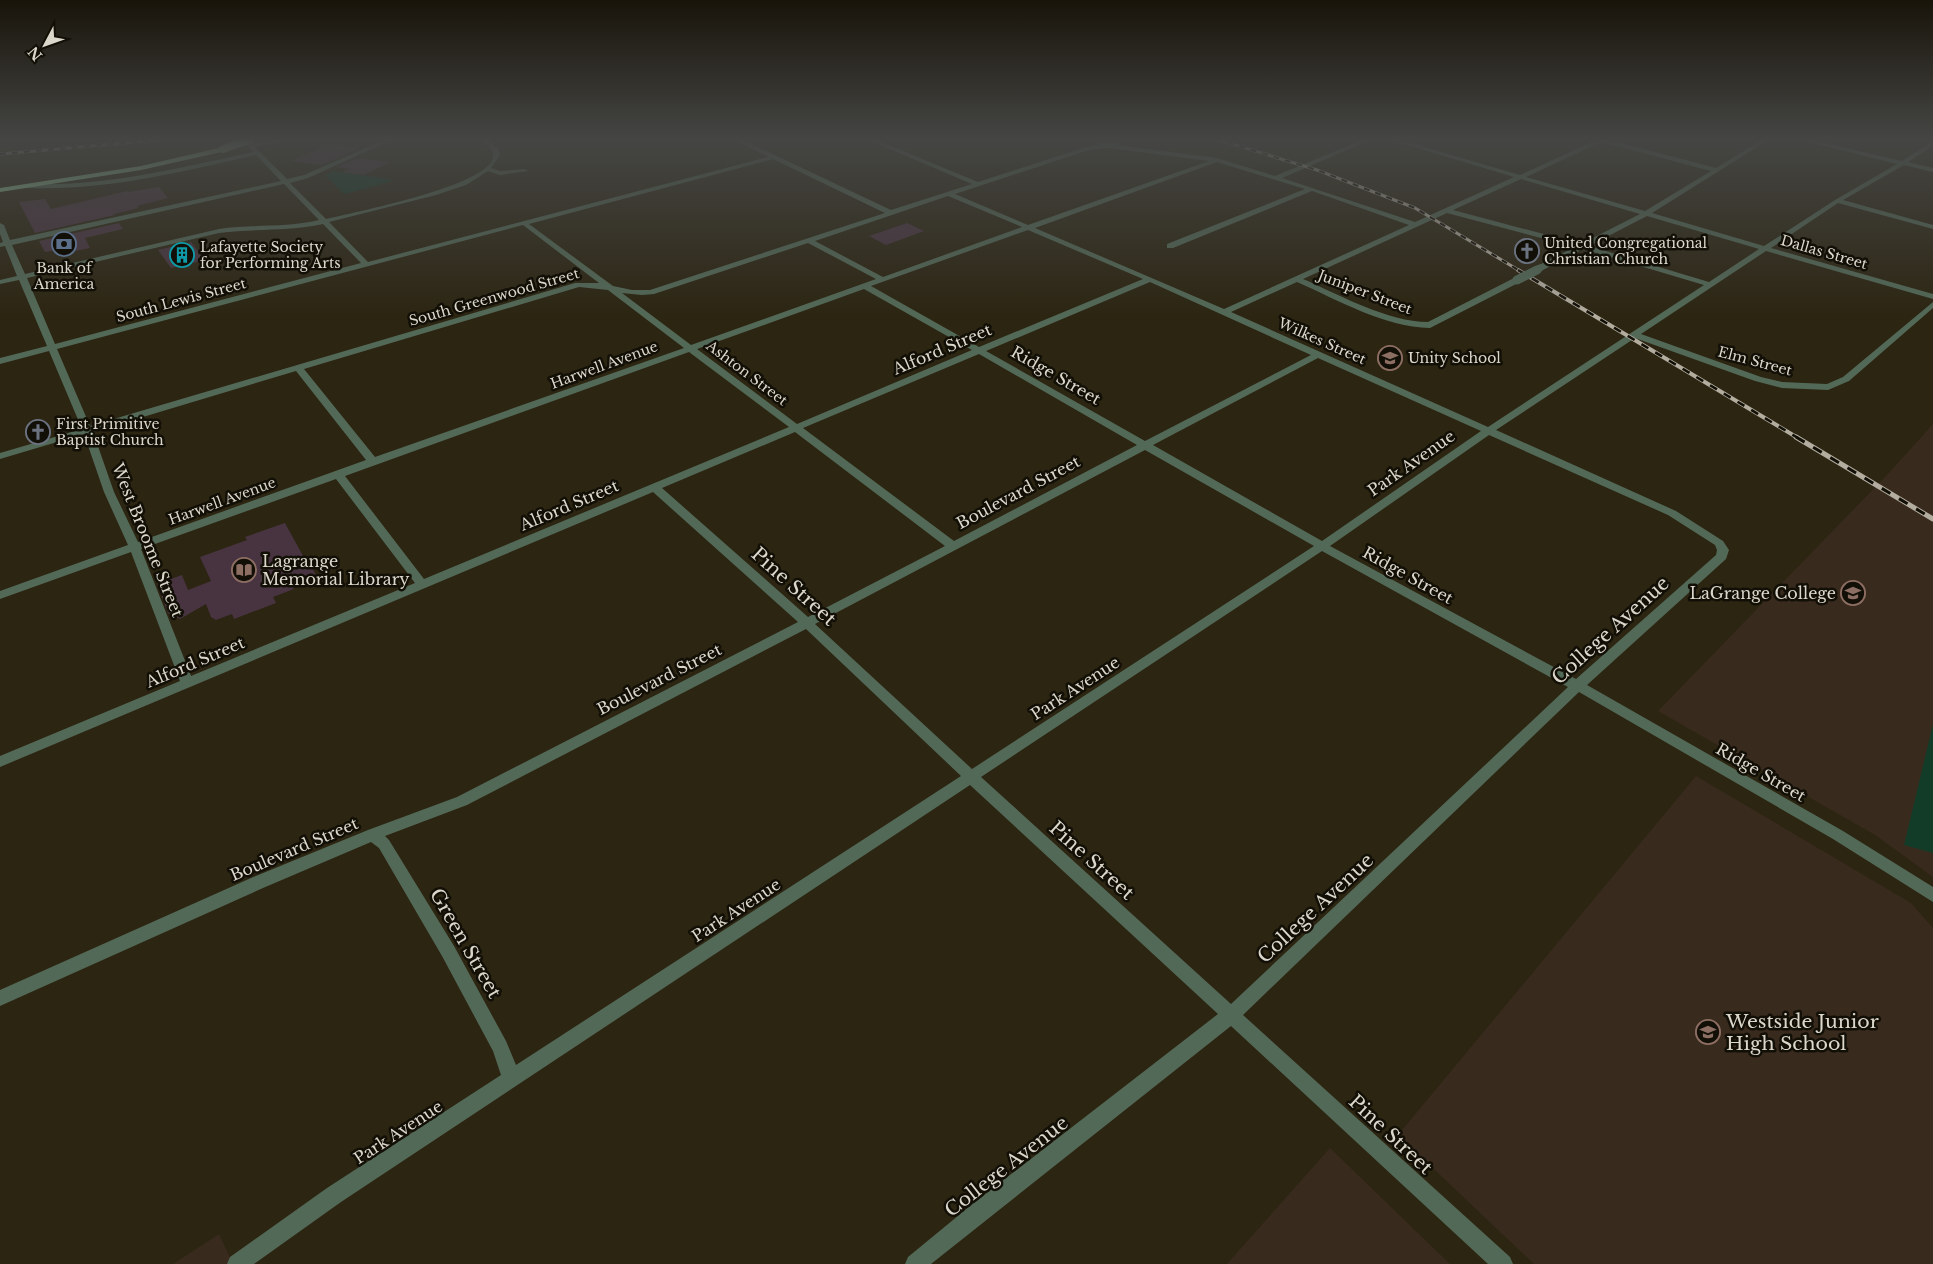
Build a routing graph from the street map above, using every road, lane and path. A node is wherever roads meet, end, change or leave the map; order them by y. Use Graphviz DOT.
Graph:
graph roads {
  1 [pos="209,198"];
  2 [pos="301,198"];
  3 [pos="414,198"];
  4 [pos="619,198"];
  5 [pos="860,198"];
  6 [pos="937,198"];
  7 [pos="959,198"];
  8 [pos="1110,198"];
  9 [pos="1290,198"];
  10 [pos="1338,198"];
  11 [pos="1474,198"];
  12 [pos="1595,198"];
  13 [pos="1671,198"];
  14 [pos="1842,198"];
  15 [pos="1837,201"];
  16 [pos="1447,211"];
  17 [pos="891,213"];
  18 [pos="1647,213"];
  19 [pos="323,221"];
  20 [pos="524,223"];
  21 [pos="0,225"];
  22 [pos="1415,225"];
  23 [pos="1028,227"];
  24 [pos="1933,227"];
  25 [pos="808,240"];
  26 [pos="4,244"];
  27 [pos="1170,246"];
  28 [pos="1581,246"];
  29 [pos="1767,248"];
  30 [pos="366,264"];
  31 [pos="22,277"];
  32 [pos="1150,278"];
  33 [pos="882,279"];
  34 [pos="1296,279"];
  35 [pos="0,282"];
  36 [pos="865,286"];
  37 [pos="1711,286"];
  38 [pos="611,289"];
  39 [pos="1933,297"];
  40 [pos="1933,304"];
  41 [pos="1224,312"];
  42 [pos="1636,335"];
  43 [pos="52,347"];
  44 [pos="690,348"];
  45 [pos="981,351"];
  46 [pos="1317,355"];
  47 [pos="0,360"];
  48 [pos="298,368"];
  49 [pos="795,428"];
  50 [pos="87,430"];
  51 [pos="1488,431"];
  52 [pos="1145,445"];
  53 [pos="0,456"];
  54 [pos="373,462"];
  55 [pos="338,474"];
  56 [pos="654,487"];
  57 [pos="953,546"];
  58 [pos="1322,546"];
  59 [pos="135,547"];
  60 [pos="1722,556"];
  61 [pos="422,584"];
  62 [pos="0,596"];
  63 [pos="807,623"];
  64 [pos="187,683"];
  65 [pos="1578,686"];
  66 [pos="0,762"];
  67 [pos="971,777"];
  68 [pos="373,834"];
  69 [pos="1933,895"];
  70 [pos="0,998"];
  71 [pos="1232,1014"];
  72 [pos="512,1079"];
  73 [pos="237,1264"];
  74 [pos="915,1264"];
  75 [pos="1503,1264"];
  1 -- 26 [label="street"];
  2 -- 19 [label="street"];
  3 -- 19 [label="street"];
  4 -- 20 [label="street, South Lewis Street"];
  5 -- 17 [label="street"];
  6 -- 17 [label="street, South Greenwood Street"];
  7 -- 23 [label="street, Wilkes Street"];
  8 -- 23 [label="street, Harwell Avenue"];
  9 -- 27 [label="street"];
  10 -- 22 [label="street"];
  11 -- 16 [label="street"];
  12 -- 18 [label="street, Dallas Street"];
  13 -- 18 [label="street, Juniper Street"];
  14 -- 15 [label="street, Park Avenue"];
  15 -- 24 [label="street"];
  15 -- 29 [label="street, Park Avenue"];
  16 -- 22 [label="street"];
  16 -- 28 [label="street"];
  17 -- 25 [label="street, South Greenwood Street"];
  18 -- 28 [label="street, Juniper Street"];
  18 -- 29 [label="street, Dallas Street"];
  19 -- 30 [label="street"];
  19 -- 31 [label="street"];
  20 -- 30 [label="street, South Lewis Street"];
  20 -- 38 [label="street, Ashton Street"];
  21 -- 26 [label="street, West Broome Street"];
  22 -- 34 [label="street"];
  23 -- 32 [label="street, Wilkes Street"];
  23 -- 33 [label="street, Harwell Avenue"];
  25 -- 33 [label="street"];
  25 -- 38 [label="street, South Greenwood Street"];
  26 -- 31 [label="street, West Broome Street"];
  28 -- 34 [label="street, Juniper Street, bridge"];
  28 -- 37 [label="street"];
  29 -- 37 [label="street, Park Avenue"];
  29 -- 39 [label="street, Dallas Street"];
  30 -- 43 [label="street, South Lewis Street"];
  31 -- 35 [label="street"];
  31 -- 43 [label="street, West Broome Street"];
  32 -- 41 [label="street, Wilkes Street"];
  32 -- 45 [label="street, Alford Street"];
  33 -- 36 [label="street, Harwell Avenue"];
  34 -- 41 [label="street"];
  36 -- 44 [label="street, Harwell Avenue"];
  36 -- 45 [label="street, Ridge Street"];
  37 -- 42 [label="street, Park Avenue"];
  38 -- 44 [label="street, Ashton Street"];
  38 -- 48 [label="street, South Greenwood Street"];
  40 -- 42 [label="street, Elm Street"];
  41 -- 46 [label="street, Wilkes Street"];
  42 -- 51 [label="street, Park Avenue"];
  43 -- 47 [label="street, South Lewis Street"];
  43 -- 50 [label="street, West Broome Street"];
  44 -- 49 [label="street, Ashton Street"];
  44 -- 54 [label="street, Harwell Avenue"];
  45 -- 49 [label="street, Alford Street"];
  45 -- 52 [label="street, Ridge Street"];
  46 -- 51 [label="street, Wilkes Street"];
  46 -- 52 [label="street, Boulevard Street"];
  48 -- 50 [label="street, South Greenwood Street"];
  48 -- 54 [label="street"];
  49 -- 56 [label="street, Alford Street"];
  49 -- 57 [label="street, Ashton Street"];
  50 -- 53 [label="street, South Greenwood Street"];
  50 -- 59 [label="street, West Broome Street"];
  51 -- 58 [label="street, Park Avenue"];
  51 -- 60 [label="street, Wilkes Street"];
  52 -- 57 [label="street, Boulevard Street"];
  52 -- 58 [label="street, Ridge Street"];
  54 -- 55 [label="street, Harwell Avenue"];
  55 -- 59 [label="street, Harwell Avenue"];
  55 -- 61 [label="street"];
  56 -- 61 [label="street, Alford Street"];
  56 -- 63 [label="street, Pine Street"];
  57 -- 63 [label="street, Boulevard Street"];
  58 -- 65 [label="street, Ridge Street"];
  58 -- 67 [label="street, Park Avenue"];
  59 -- 62 [label="street, Harwell Avenue"];
  59 -- 64 [label="street, West Broome Street"];
  60 -- 65 [label="street, College Avenue"];
  61 -- 64 [label="street, Alford Street"];
  63 -- 67 [label="street, Pine Street"];
  63 -- 68 [label="street, Boulevard Street"];
  64 -- 66 [label="street, Alford Street"];
  65 -- 69 [label="street, Ridge Street"];
  65 -- 71 [label="street, College Avenue"];
  67 -- 71 [label="street, Pine Street"];
  67 -- 72 [label="street, Park Avenue"];
  68 -- 70 [label="street, Boulevard Street"];
  68 -- 72 [label="street, Green Street"];
  71 -- 74 [label="street, College Avenue"];
  71 -- 75 [label="street, Pine Street"];
  72 -- 73 [label="street, Park Avenue"];
}
